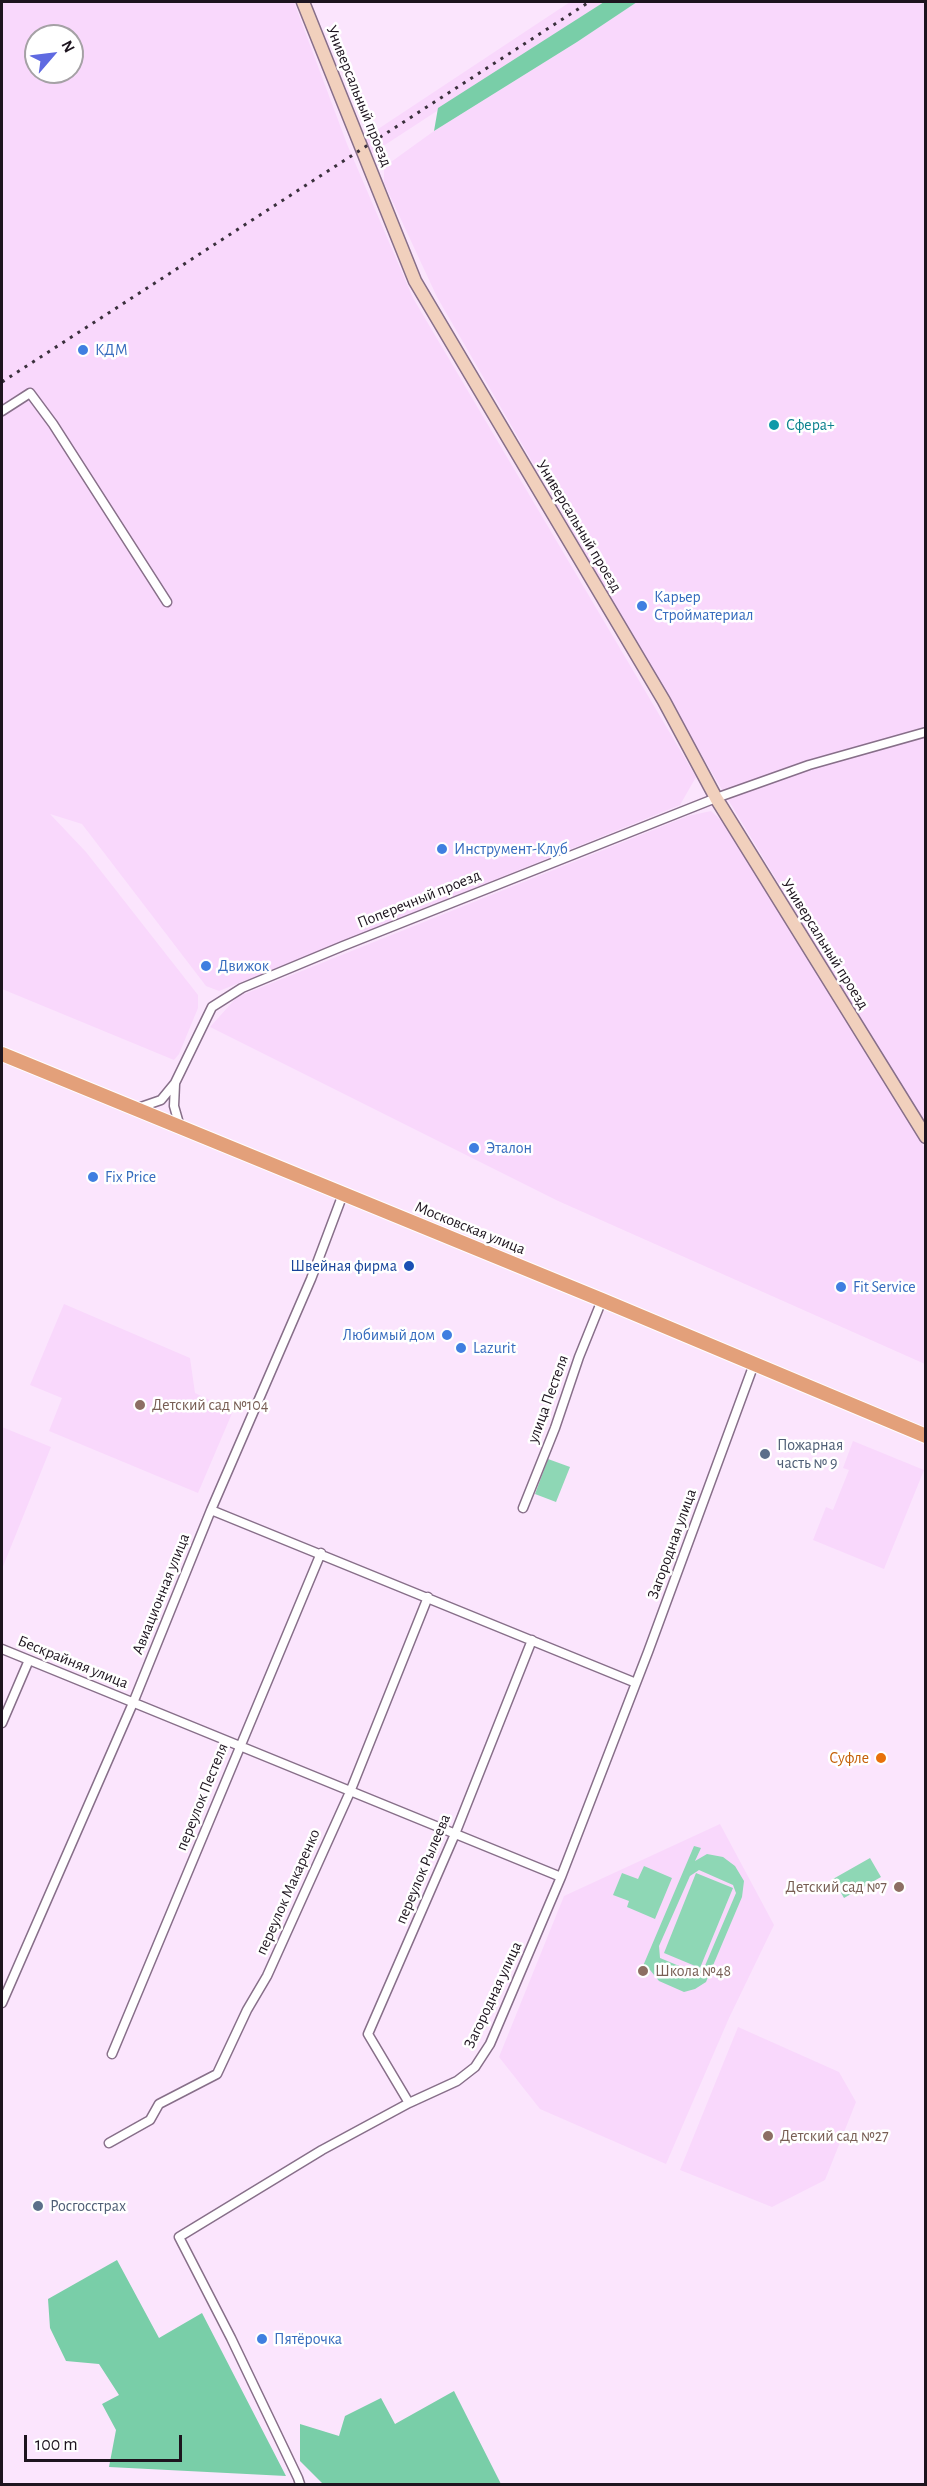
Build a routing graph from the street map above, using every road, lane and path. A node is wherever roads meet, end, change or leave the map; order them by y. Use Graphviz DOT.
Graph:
graph roads {
  1 [pos="303,2"];
  2 [pos="2,411"];
  3 [pos="167,602"];
  4 [pos="926,732"];
  5 [pos="716,798"];
  6 [pos="2,1054"];
  7 [pos="175,1083"];
  8 [pos="135,1109"];
  9 [pos="180,1127"];
  10 [pos="926,1137"];
  11 [pos="343,1194"];
  12 [pos="602,1300"];
  13 [pos="754,1364"];
  14 [pos="926,1436"];
  15 [pos="523,1508"];
  16 [pos="211,1510"];
  17 [pos="321,1553"];
  18 [pos="428,1597"];
  19 [pos="532,1640"];
  20 [pos="2,1649"];
  21 [pos="29,1660"];
  22 [pos="636,1683"];
  23 [pos="133,1703"];
  24 [pos="2,1723"];
  25 [pos="240,1746"];
  26 [pos="350,1791"];
  27 [pos="455,1834"];
  28 [pos="561,1877"];
  29 [pos="2,2003"];
  30 [pos="112,2054"];
  31 [pos="410,2103"];
  32 [pos="109,2143"];
  33 [pos="301,2482"];
  1 -- 5 [label="street, Универсальный проезд"];
  2 -- 3 [label="street"];
  4 -- 5 [label="street, Поперечный проезд"];
  5 -- 7 [label="street, Поперечный проезд"];
  5 -- 10 [label="street, Универсальный проезд"];
  6 -- 8 [label="main road, Московская улица"];
  7 -- 8 [label="street, Поперечный проезд"];
  7 -- 9 [label="street, Поперечный проезд"];
  8 -- 9 [label="main road, Московская улица"];
  9 -- 11 [label="main road, Московская улица"];
  11 -- 12 [label="main road, Московская улица"];
  11 -- 16 [label="street, Авиационная улица"];
  12 -- 13 [label="main road, Московская улица"];
  12 -- 15 [label="street, улица Пестеля"];
  13 -- 14 [label="main road, Московская улица"];
  13 -- 22 [label="street, Загородная улица"];
  16 -- 17 [label="street"];
  16 -- 23 [label="street, Авиационная улица"];
  17 -- 18 [label="street"];
  17 -- 25 [label="street, переулок Пестеля"];
  18 -- 19 [label="street"];
  18 -- 26 [label="street, переулок Макаренко"];
  19 -- 22 [label="street"];
  19 -- 27 [label="street, переулок Рылеева"];
  20 -- 21 [label="street, Бескрайняя улица"];
  21 -- 23 [label="street, Бескрайняя улица"];
  21 -- 24 [label="street"];
  22 -- 28 [label="street, Загородная улица"];
  23 -- 25 [label="street, Бескрайняя улица"];
  23 -- 29 [label="street, Авиационная улица"];
  25 -- 26 [label="street, Бескрайняя улица"];
  25 -- 30 [label="street, переулок Пестеля"];
  26 -- 27 [label="street, Бескрайняя улица"];
  26 -- 32 [label="street, переулок Макаренко"];
  27 -- 28 [label="street, Бескрайняя улица"];
  27 -- 31 [label="street, переулок Рылеева"];
  28 -- 31 [label="street, Загородная улица"];
  31 -- 33 [label="street, Загородная улица"];
}
